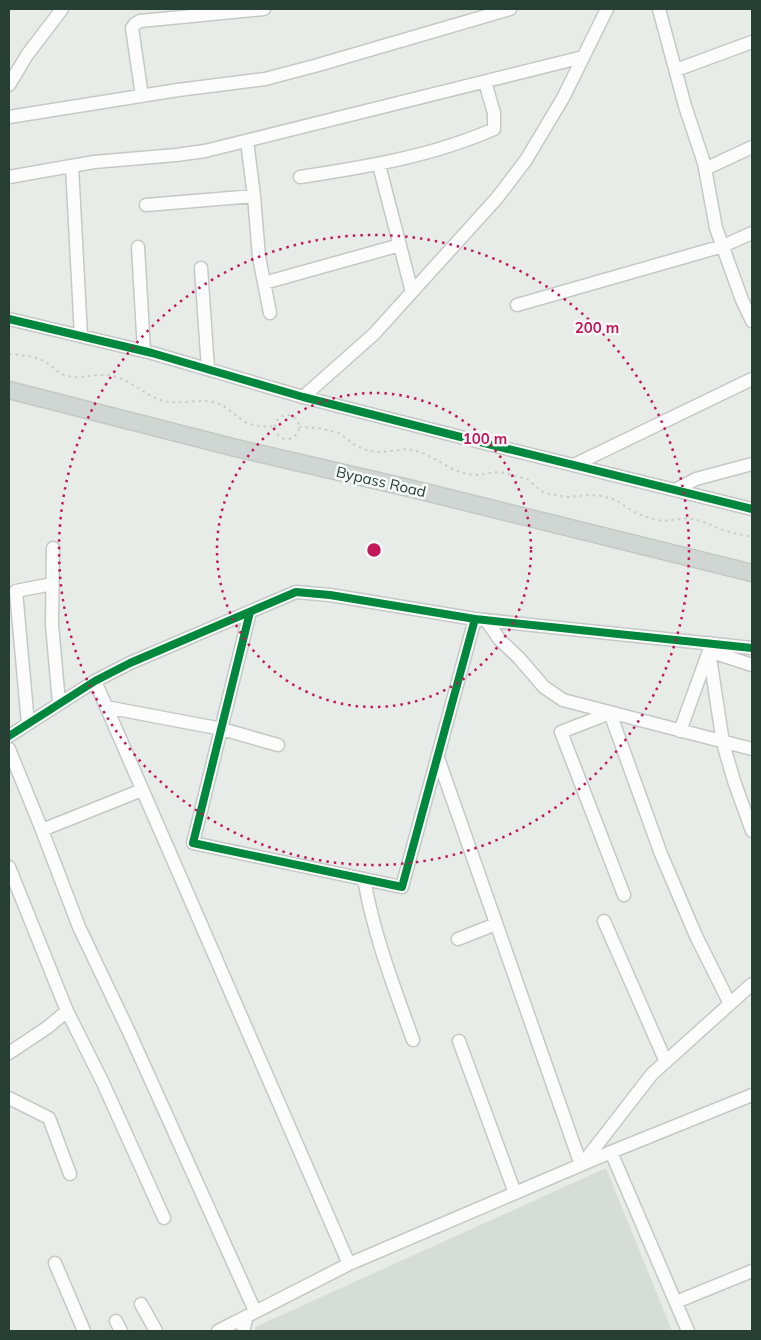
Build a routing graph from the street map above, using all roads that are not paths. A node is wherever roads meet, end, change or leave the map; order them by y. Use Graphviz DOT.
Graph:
graph roads {
  1 [pos="62,9"];
  2 [pos="264,9"];
  3 [pos="510,9"];
  4 [pos="607,9"];
  5 [pos="659,9"];
  6 [pos="752,42"];
  7 [pos="583,57"];
  8 [pos="14,70"];
  9 [pos="676,70"];
  10 [pos="485,82"];
  11 [pos="9,85"];
  12 [pos="142,96"];
  13 [pos="9,118"];
  14 [pos="247,140"];
  15 [pos="752,147"];
  16 [pos="379,165"];
  17 [pos="72,166"];
  18 [pos="705,169"];
  19 [pos="9,177"];
  20 [pos="300,177"];
  21 [pos="254,196"];
  22 [pos="146,205"];
  23 [pos="752,233"];
  24 [pos="400,245"];
  25 [pos="723,246"];
  26 [pos="138,247"];
  27 [pos="201,268"];
  28 [pos="264,283"];
  29 [pos="412,292"];
  30 [pos="517,305"];
  31 [pos="270,314"];
  32 [pos="751,316"];
  33 [pos="9,319"];
  34 [pos="81,336"];
  35 [pos="144,351"];
  36 [pos="208,369"];
  37 [pos="752,379"];
  38 [pos="9,390"];
  39 [pos="303,396"];
  40 [pos="752,464"];
  41 [pos="574,466"];
  42 [pos="675,490"];
  43 [pos="752,509"];
  44 [pos="53,548"];
  45 [pos="752,574"];
  46 [pos="52,584"];
  47 [pos="250,612"];
  48 [pos="480,620"];
  49 [pos="710,647"];
  50 [pos="752,648"];
  51 [pos="752,664"];
  52 [pos="95,681"];
  53 [pos="59,703"];
  54 [pos="106,707"];
  55 [pos="610,713"];
  56 [pos="28,724"];
  57 [pos="222,729"];
  58 [pos="680,731"];
  59 [pos="9,736"];
  60 [pos="723,743"];
  61 [pos="278,745"];
  62 [pos="9,749"];
  63 [pos="752,750"];
  64 [pos="438,758"];
  65 [pos="142,790"];
  66 [pos="42,830"];
  67 [pos="752,831"];
  68 [pos="9,868"];
  69 [pos="364,879"];
  70 [pos="624,895"];
  71 [pos="604,921"];
  72 [pos="496,924"];
  73 [pos="458,939"];
  74 [pos="752,984"];
  75 [pos="730,1004"];
  76 [pos="67,1011"];
  77 [pos="414,1040"];
  78 [pos="459,1041"];
  79 [pos="9,1053"];
  80 [pos="666,1062"];
  81 [pos="752,1095"];
  82 [pos="9,1098"];
  83 [pos="610,1152"];
  84 [pos="581,1165"];
  85 [pos="70,1174"];
  86 [pos="515,1193"];
  87 [pos="164,1218"];
  88 [pos="55,1263"];
  89 [pos="349,1264"];
  90 [pos="752,1271"];
  91 [pos="676,1302"];
  92 [pos="141,1304"];
  93 [pos="251,1314"];
  94 [pos="84,1331"];
  95 [pos="156,1331"];
  96 [pos="218,1331"];
  97 [pos="243,1331"];
  98 [pos="688,1331"];
  1 -- 8 [label="street"];
  2 -- 12 [label="street"];
  3 -- 12 [label="street"];
  4 -- 7 [label="street"];
  5 -- 9 [label="street"];
  6 -- 9 [label="street"];
  7 -- 10 [label="street"];
  7 -- 29 [label="street"];
  8 -- 11 [label="street"];
  9 -- 18 [label="street"];
  10 -- 14 [label="street"];
  10 -- 16 [label="street"];
  12 -- 13 [label="street"];
  14 -- 17 [label="street"];
  14 -- 21 [label="street"];
  15 -- 18 [label="street"];
  16 -- 20 [label="street"];
  16 -- 24 [label="street"];
  17 -- 19 [label="street"];
  17 -- 34 [label="street"];
  18 -- 25 [label="street"];
  21 -- 22 [label="street"];
  21 -- 28 [label="street"];
  23 -- 25 [label="street"];
  24 -- 28 [label="street"];
  24 -- 29 [label="street"];
  25 -- 30 [label="street"];
  25 -- 32 [label="street"];
  26 -- 35 [label="street"];
  27 -- 36 [label="street"];
  28 -- 31 [label="street"];
  29 -- 39 [label="street"];
  33 -- 34 [label="street"];
  34 -- 35 [label="street"];
  35 -- 36 [label="street"];
  36 -- 39 [label="street"];
  37 -- 41 [label="street"];
  38 -- 45 [label="main road, Bypass Road"];
  39 -- 41 [label="street"];
  40 -- 42 [label="street"];
  41 -- 42 [label="street"];
  42 -- 43 [label="street"];
  44 -- 46 [label="street"];
  46 -- 53 [label="street"];
  46 -- 56 [label="street"];
  47 -- 48 [label="street"];
  47 -- 52 [label="street"];
  47 -- 57 [label="street"];
  48 -- 49 [label="street"];
  48 -- 55 [label="street"];
  48 -- 64 [label="street"];
  49 -- 50 [label="street"];
  49 -- 51 [label="street"];
  49 -- 58 [label="street"];
  49 -- 60 [label="street"];
  52 -- 53 [label="street"];
  52 -- 54 [label="street"];
  53 -- 56 [label="street"];
  54 -- 57 [label="street"];
  54 -- 65 [label="street"];
  55 -- 58 [label="street"];
  55 -- 70 [label="street"];
  55 -- 75 [label="street"];
  56 -- 59 [label="street"];
  57 -- 61 [label="street"];
  57 -- 69 [label="street"];
  58 -- 60 [label="street"];
  60 -- 63 [label="street"];
  60 -- 67 [label="street"];
  62 -- 66 [label="street"];
  64 -- 69 [label="street"];
  64 -- 72 [label="street"];
  65 -- 66 [label="street"];
  65 -- 89 [label="street"];
  66 -- 93 [label="street"];
  68 -- 76 [label="street"];
  69 -- 77 [label="street"];
  71 -- 80 [label="street"];
  72 -- 73 [label="street"];
  72 -- 84 [label="street"];
  74 -- 75 [label="street"];
  75 -- 80 [label="street"];
  76 -- 79 [label="street"];
  76 -- 87 [label="street"];
  78 -- 86 [label="street"];
  80 -- 84 [label="street"];
  81 -- 83 [label="street"];
  82 -- 85 [label="street"];
  83 -- 84 [label="street"];
  83 -- 91 [label="street"];
  84 -- 86 [label="street"];
  86 -- 89 [label="street"];
  88 -- 94 [label="street"];
  89 -- 93 [label="street"];
  90 -- 91 [label="street"];
  91 -- 98 [label="street"];
  92 -- 95 [label="street"];
  93 -- 96 [label="street"];
  93 -- 97 [label="street"];
}
